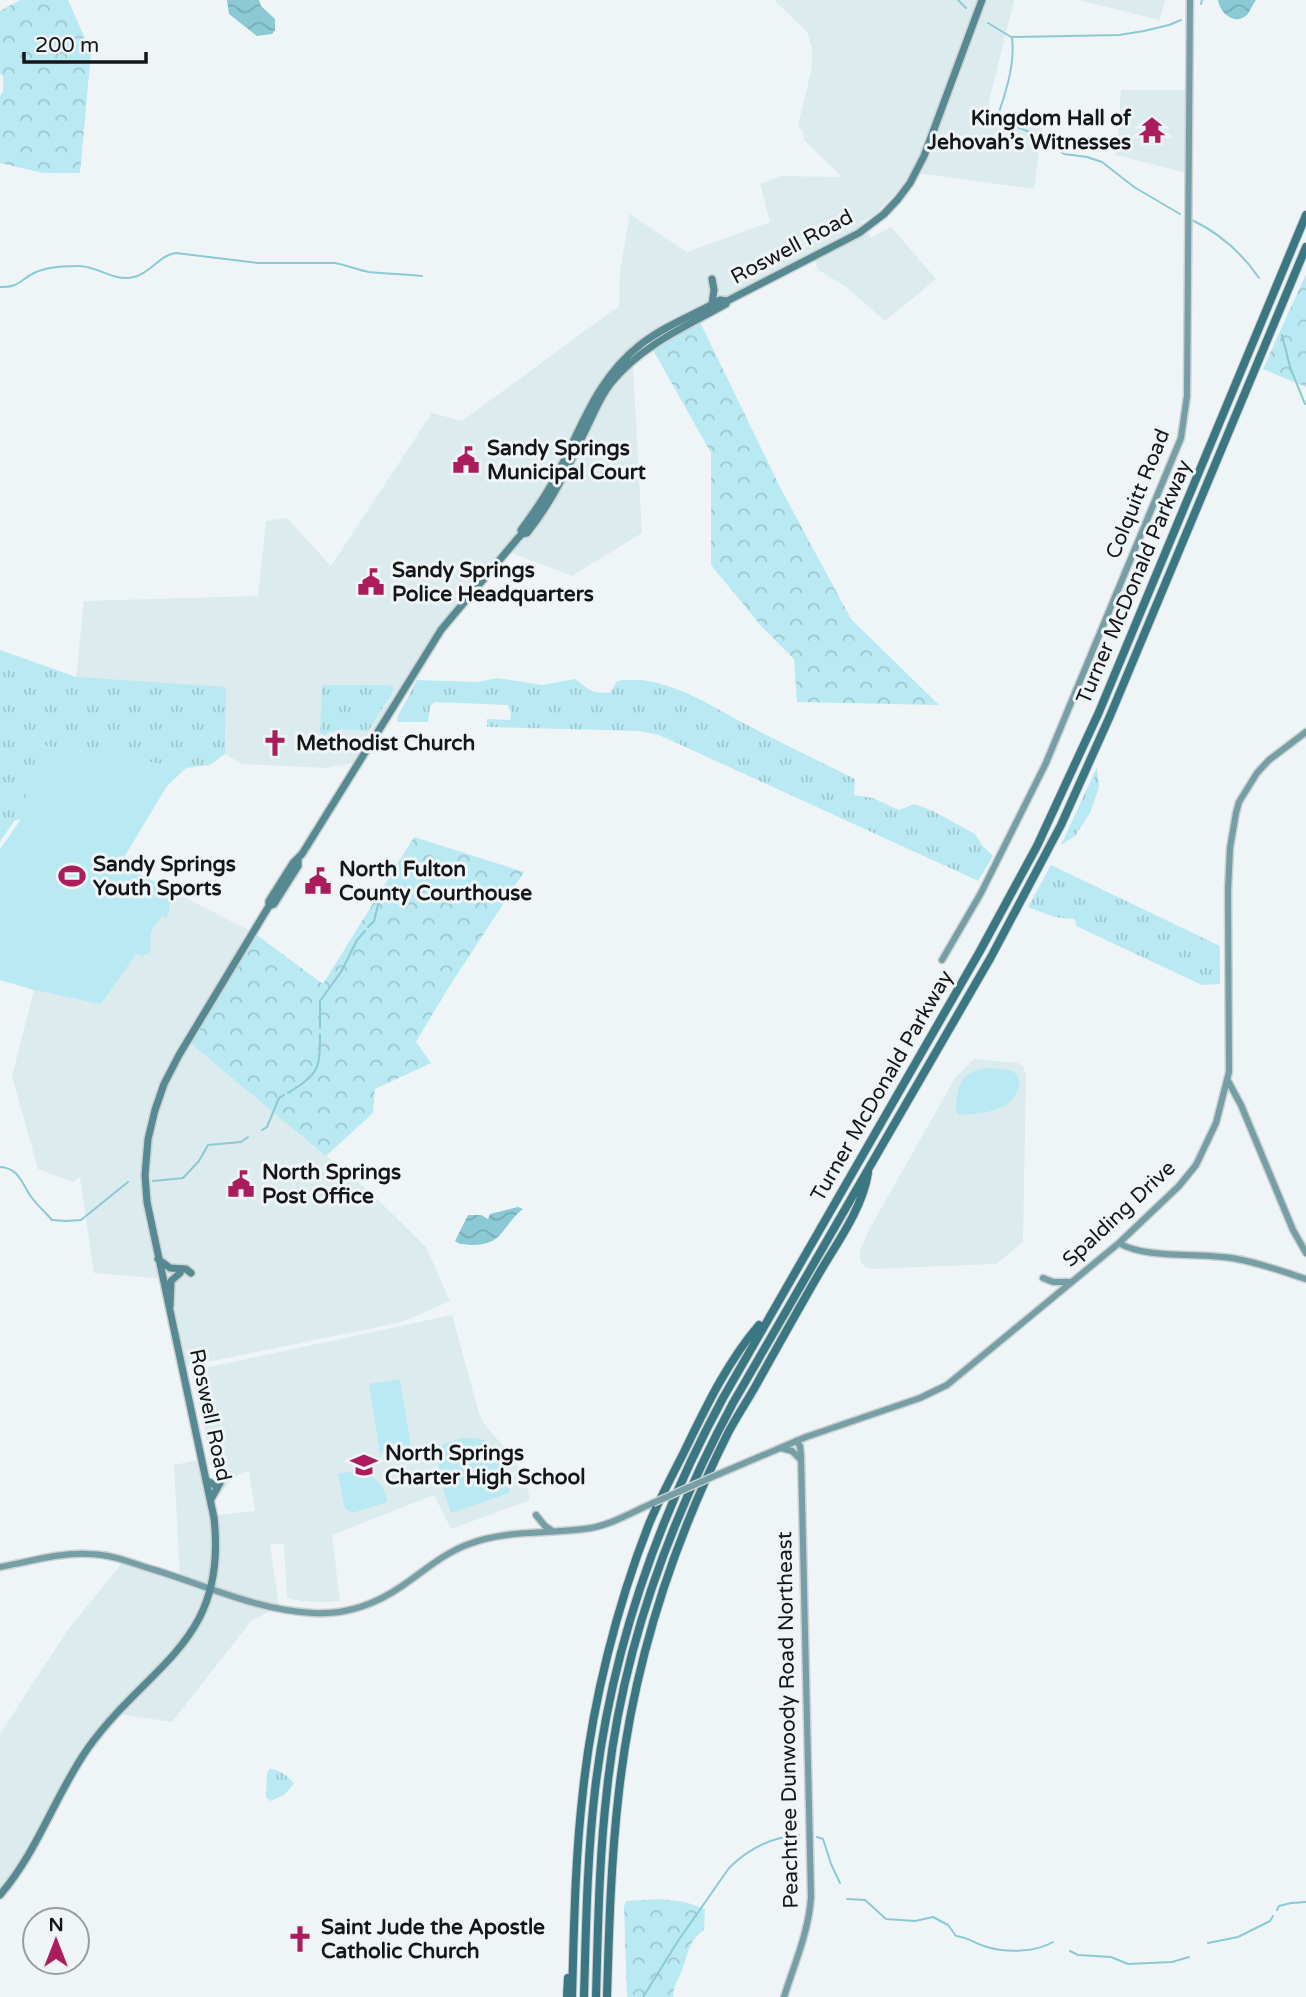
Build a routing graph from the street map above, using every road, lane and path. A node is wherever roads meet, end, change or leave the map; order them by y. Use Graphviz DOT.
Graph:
graph roads {
  1 [pos="982,0"];
  2 [pos="1190,0"];
  3 [pos="1306,215"];
  4 [pos="1306,247"];
  5 [pos="712,279"];
  6 [pos="727,301"];
  7 [pos="712,304"];
  8 [pos="522,534"];
  9 [pos="1306,732"];
  10 [pos="942,960"];
  11 [pos="1228,1079"];
  12 [pos="869,1167"];
  13 [pos="1119,1243"];
  14 [pos="1306,1253"];
  15 [pos="158,1259"];
  16 [pos="180,1273"];
  17 [pos="191,1273"];
  18 [pos="1043,1278"];
  19 [pos="1306,1279"];
  20 [pos="1071,1282"];
  21 [pos="169,1310"];
  22 [pos="771,1313"];
  23 [pos="796,1441"];
  24 [pos="779,1448"];
  25 [pos="801,1461"];
  26 [pos="207,1481"];
  27 [pos="211,1499"];
  28 [pos="536,1515"];
  29 [pos="553,1531"];
  30 [pos="0,1567"];
  31 [pos="210,1590"];
  32 [pos="0,1895"];
  33 [pos="575,1916"];
  34 [pos="566,1997"];
  35 [pos="572,1997"];
  36 [pos="584,1997"];
  37 [pos="596,1997"];
  38 [pos="609,1997"];
  39 [pos="784,1997"];
  1 -- 6 [label="main road, Roswell Road"];
  2 -- 10 [label="street, Colquitt Road"];
  3 -- 22 [label="highway, Turner McDonald Parkway"];
  4 -- 12 [label="highway, Turner McDonald Parkway"];
  5 -- 7 [label="main road"];
  6 -- 7 [label="main road, Roswell Road"];
  6 -- 8 [label="main road, Roswell Road"];
  7 -- 8 [label="main road, Roswell Road"];
  8 -- 15 [label="main road, Roswell Road"];
  9 -- 11 [label="street, Spalding Drive"];
  11 -- 13 [label="street, Spalding Drive"];
  11 -- 14 [label="street"];
  12 -- 37 [label="highway, Turner McDonald Parkway"];
  12 -- 38 [label="highway"];
  13 -- 19 [label="street"];
  13 -- 20 [label="street, Spalding Drive"];
  15 -- 17 [label="main road"];
  15 -- 21 [label="main road, Roswell Road"];
  16 -- 21 [label="main road"];
  18 -- 20 [label="street"];
  20 -- 23 [label="street, Spalding Drive"];
  21 -- 26 [label="main road, Roswell Road"];
  22 -- 33 [label="highway"];
  22 -- 36 [label="highway, Turner McDonald Parkway"];
  23 -- 24 [label="street, Spalding Drive"];
  23 -- 25 [label="street, Peachtree Dunwoody Road Northeast"];
  24 -- 25 [label="street"];
  24 -- 29 [label="street, Spalding Drive, bridge"];
  25 -- 39 [label="street, Peachtree Dunwoody Road Northeast"];
  26 -- 27 [label="main road, Roswell Road"];
  26 -- 27 [label="main road"];
  27 -- 31 [label="main road, Roswell Road"];
  28 -- 29 [label="street"];
  29 -- 31 [label="street, Spalding Drive"];
  30 -- 31 [label="street, Spalding Drive"];
  31 -- 32 [label="main road, Roswell Road"];
  33 -- 34 [label="highway"];
  33 -- 35 [label="highway"];
}
